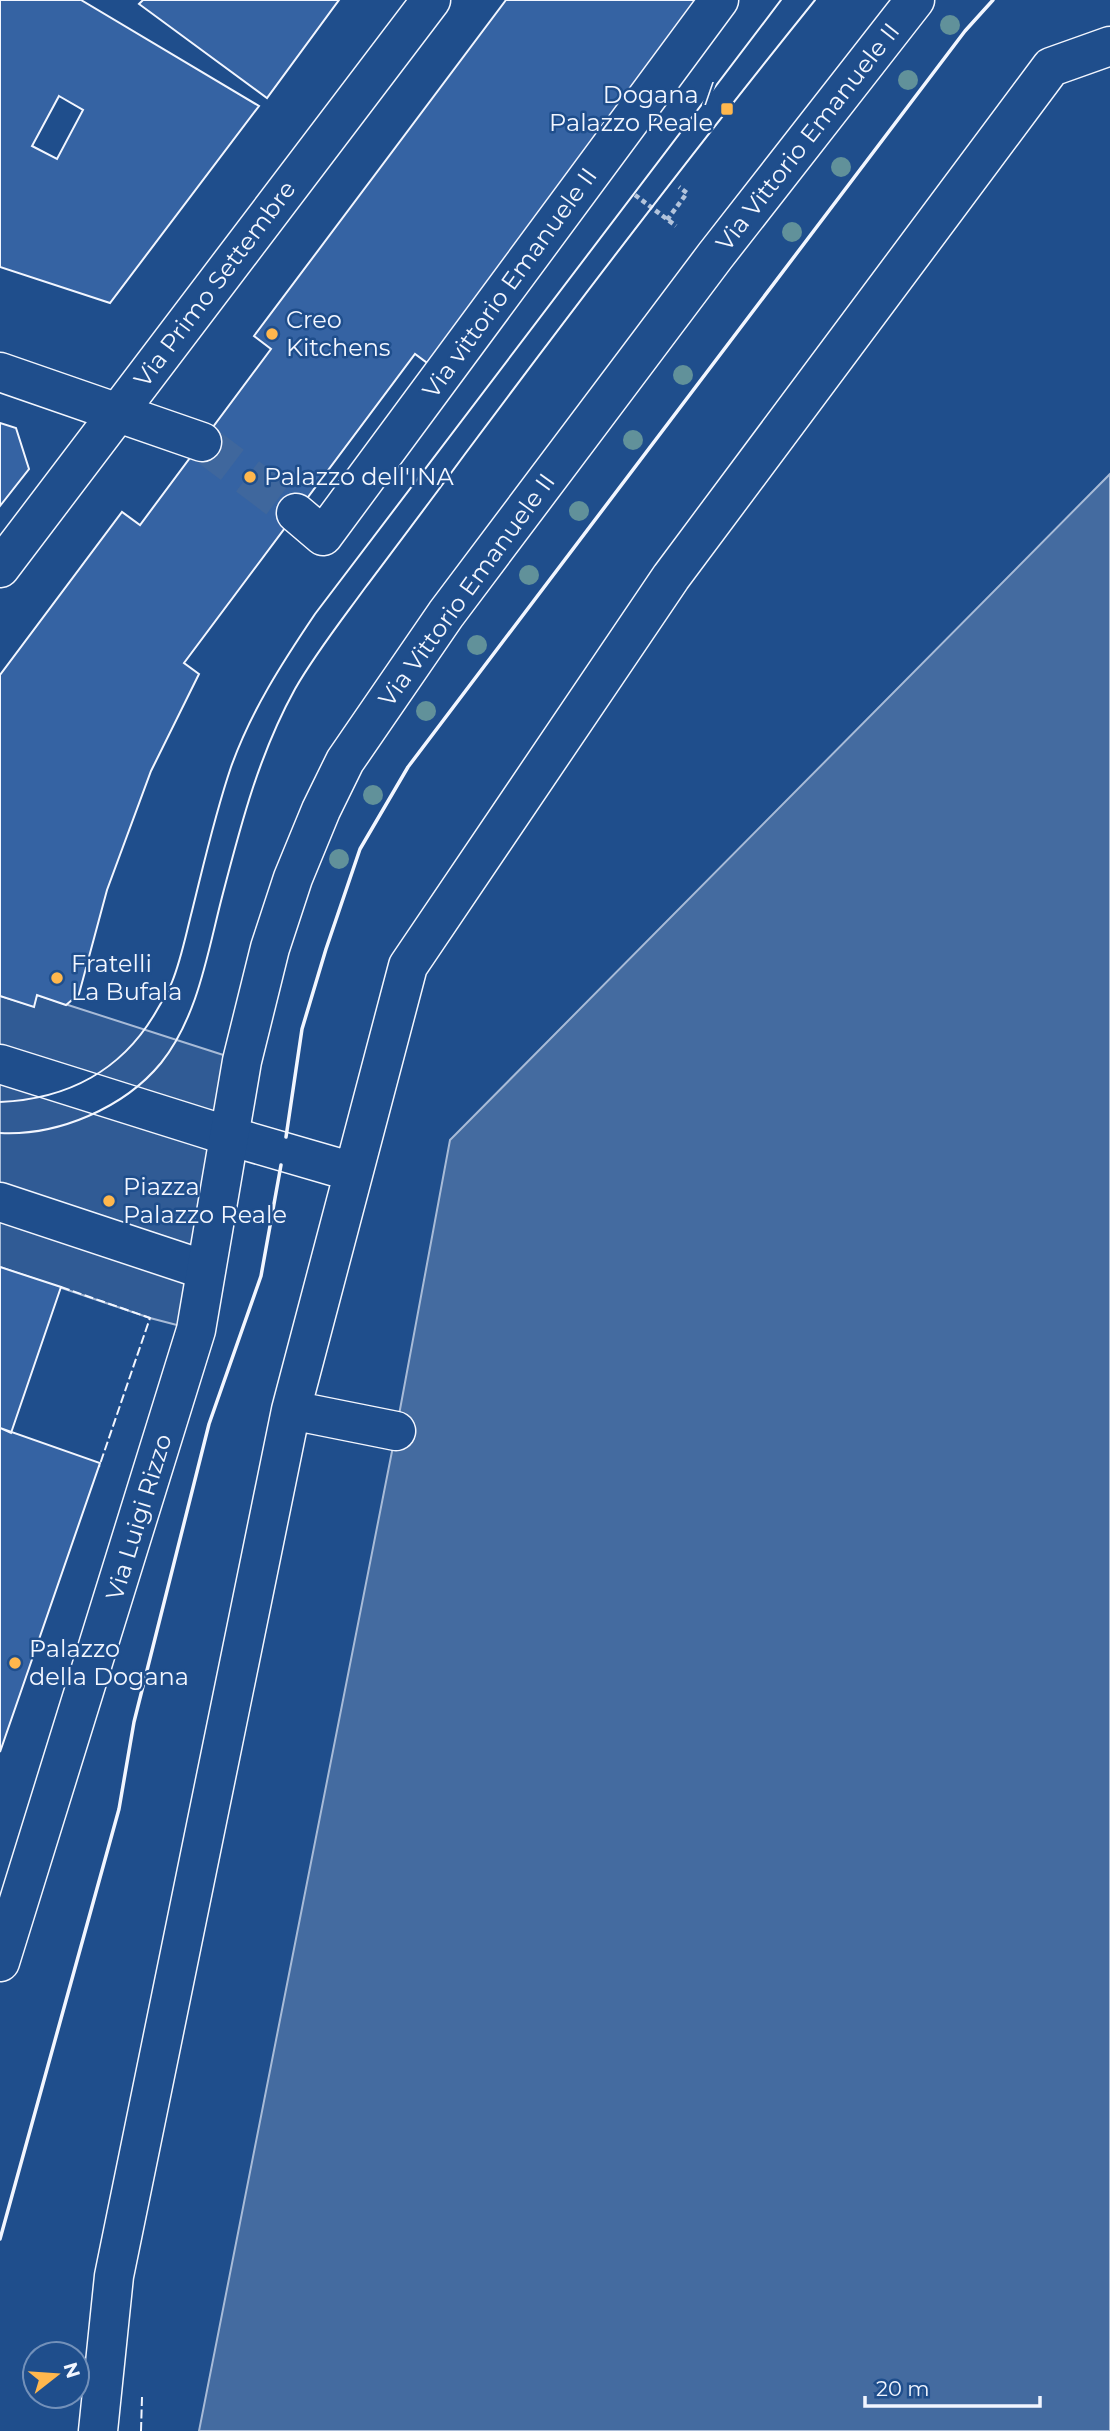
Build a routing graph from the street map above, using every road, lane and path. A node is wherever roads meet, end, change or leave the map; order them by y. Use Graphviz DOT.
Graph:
graph roads {
  1 [pos="430,0"];
  2 [pos="719,0"];
  3 [pos="915,0"];
  4 [pos="1110,46"];
  5 [pos="597,165"];
  6 [pos="679,187"];
  7 [pos="667,220"];
  8 [pos="715,256"];
  9 [pos="0,372"];
  10 [pos="118,412"];
  11 [pos="202,442"];
  12 [pos="296,513"];
  13 [pos="0,568"];
  14 [pos="0,1064"];
  15 [pos="229,1136"];
  16 [pos="353,1172"];
  17 [pos="0,1202"];
  18 [pos="205,1270"];
  19 [pos="291,1410"];
  20 [pos="396,1431"];
  21 [pos="0,1962"];
  22 [pos="98,2431"];
  1 -- 10 [label="main road, Via Primo Settembre"];
  2 -- 5 [label="main road, Via vittorio Emanuele II"];
  3 -- 8 [label="main road, Via Vittorio Emanuele II"];
  4 -- 16 [label="main road"];
  5 -- 7 [label="path"];
  5 -- 12 [label="main road, Via vittorio Emanuele II"];
  6 -- 7 [label="path"];
  7 -- 8 [label="path"];
  8 -- 15 [label="main road, Via Vittorio Emanuele II"];
  9 -- 10 [label="main road"];
  10 -- 11 [label="main road"];
  10 -- 13 [label="main road, Via Primo Settembre"];
  14 -- 15 [label="main road"];
  15 -- 16 [label="main road"];
  15 -- 18 [label="main road, Via Vittorio Emanuele II"];
  16 -- 19 [label="main road"];
  17 -- 18 [label="main road"];
  18 -- 21 [label="main road, Via Luigi Rizzo"];
  19 -- 20 [label="main road"];
  19 -- 22 [label="main road"];
}
